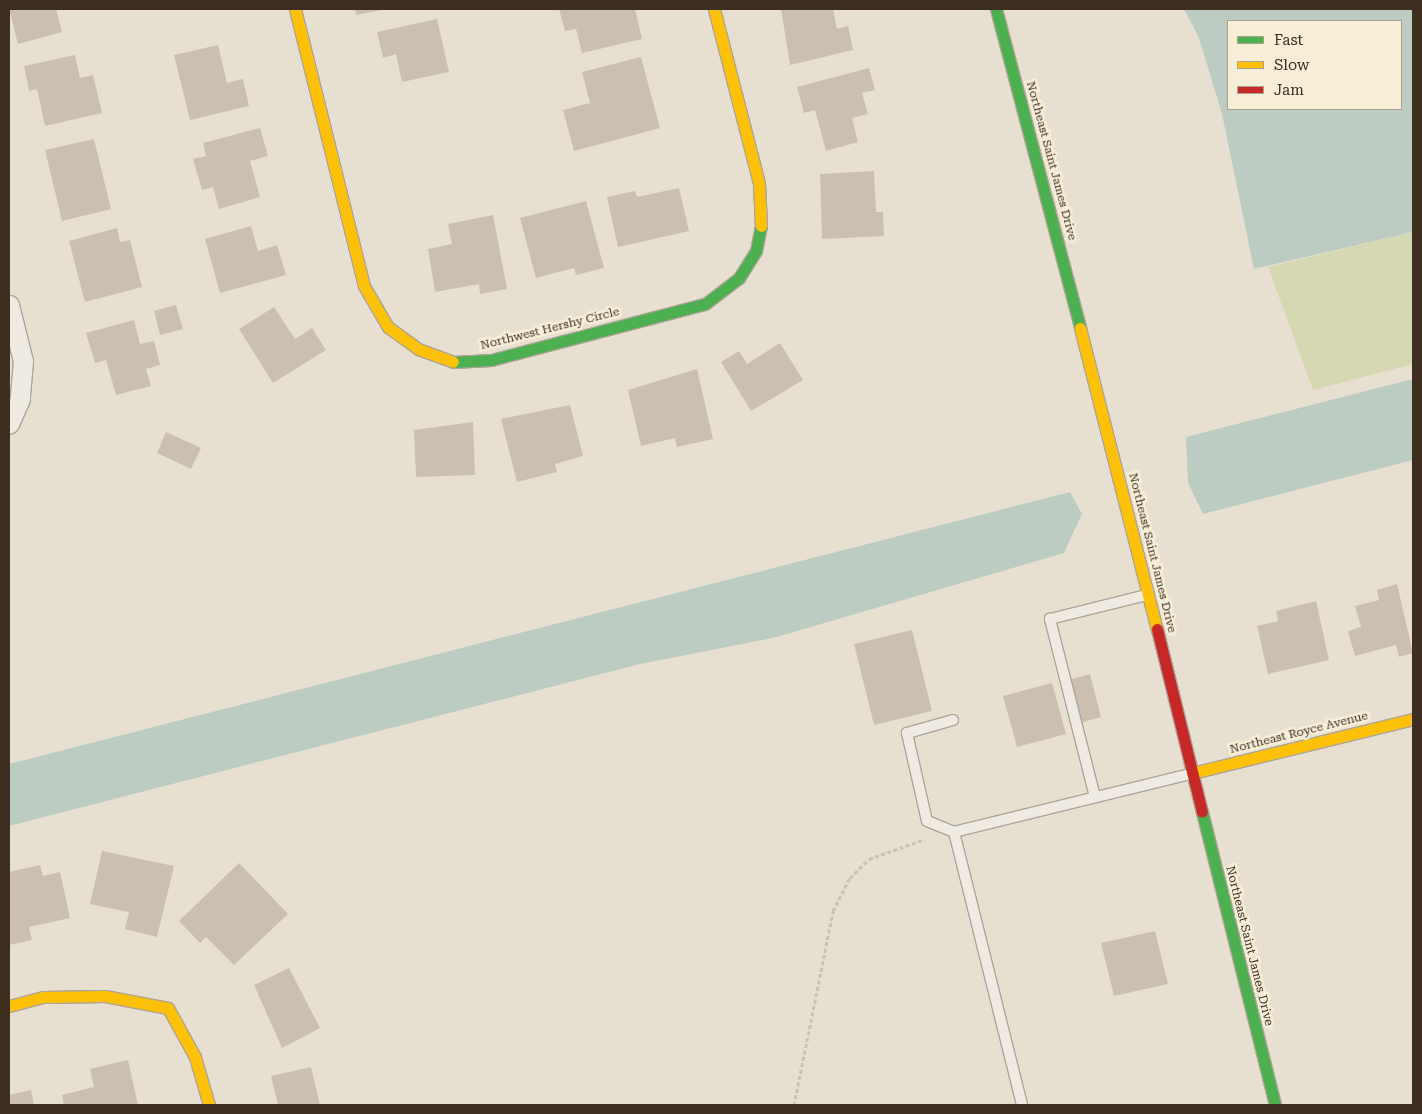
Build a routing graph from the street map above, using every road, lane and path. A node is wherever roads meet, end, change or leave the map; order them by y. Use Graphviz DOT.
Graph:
graph roads {
  1 [pos="294,9"];
  2 [pos="714,9"];
  3 [pos="996,9"];
  4 [pos="9,305"];
  5 [pos="9,424"];
  6 [pos="1148,595"];
  7 [pos="1413,719"];
  8 [pos="953,720"];
  9 [pos="1192,773"];
  10 [pos="1095,797"];
  11 [pos="954,832"];
  12 [pos="9,1006"];
  13 [pos="209,1105"];
  14 [pos="794,1105"];
  15 [pos="1022,1105"];
  16 [pos="1275,1105"];
  1 -- 2 [label="street, Northwest Hershy Circle"];
  3 -- 6 [label="street, Northeast Saint James Drive"];
  4 -- 5 [label="street"];
  6 -- 9 [label="street, Northeast Saint James Drive"];
  6 -- 10 [label="lane"];
  7 -- 9 [label="street, Northeast Royce Avenue"];
  8 -- 11 [label="lane"];
  9 -- 10 [label="lane"];
  9 -- 16 [label="street, Northeast Saint James Drive"];
  10 -- 11 [label="lane"];
  11 -- 14 [label="path"];
  11 -- 15 [label="lane"];
  12 -- 13 [label="street"];
}
